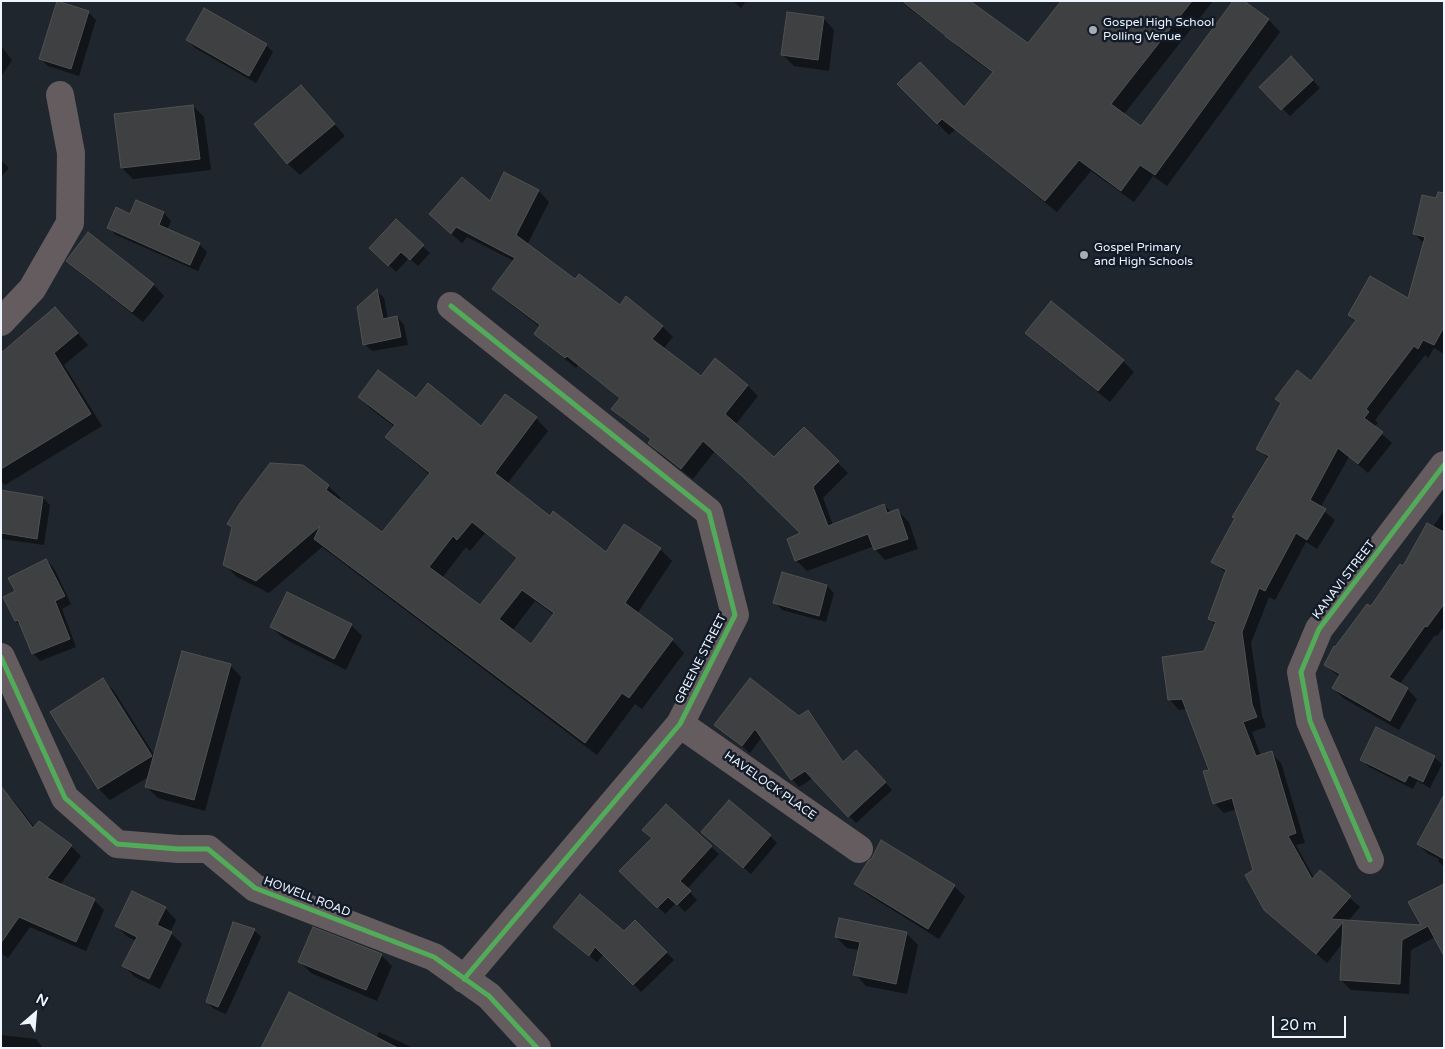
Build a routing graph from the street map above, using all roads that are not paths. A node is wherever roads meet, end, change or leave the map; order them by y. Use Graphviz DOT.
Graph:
graph roads {
  1 [pos="60,95"];
  2 [pos="451,306"];
  3 [pos="1,322"];
  4 [pos="1444,465"];
  5 [pos="1,657"];
  6 [pos="680,724"];
  7 [pos="860,849"];
  8 [pos="1370,860"];
  9 [pos="464,979"];
  10 [pos="537,1048"];
  1 -- 3 [label="street"];
  2 -- 6 [label="street, GREENE STREET"];
  4 -- 8 [label="street, KANAVI STREET"];
  5 -- 9 [label="street, HOWELL ROAD"];
  6 -- 7 [label="street, HAVELOCK PLACE"];
  6 -- 9 [label="street, GREENE STREET"];
  9 -- 10 [label="street, HOWELL ROAD"];
}
